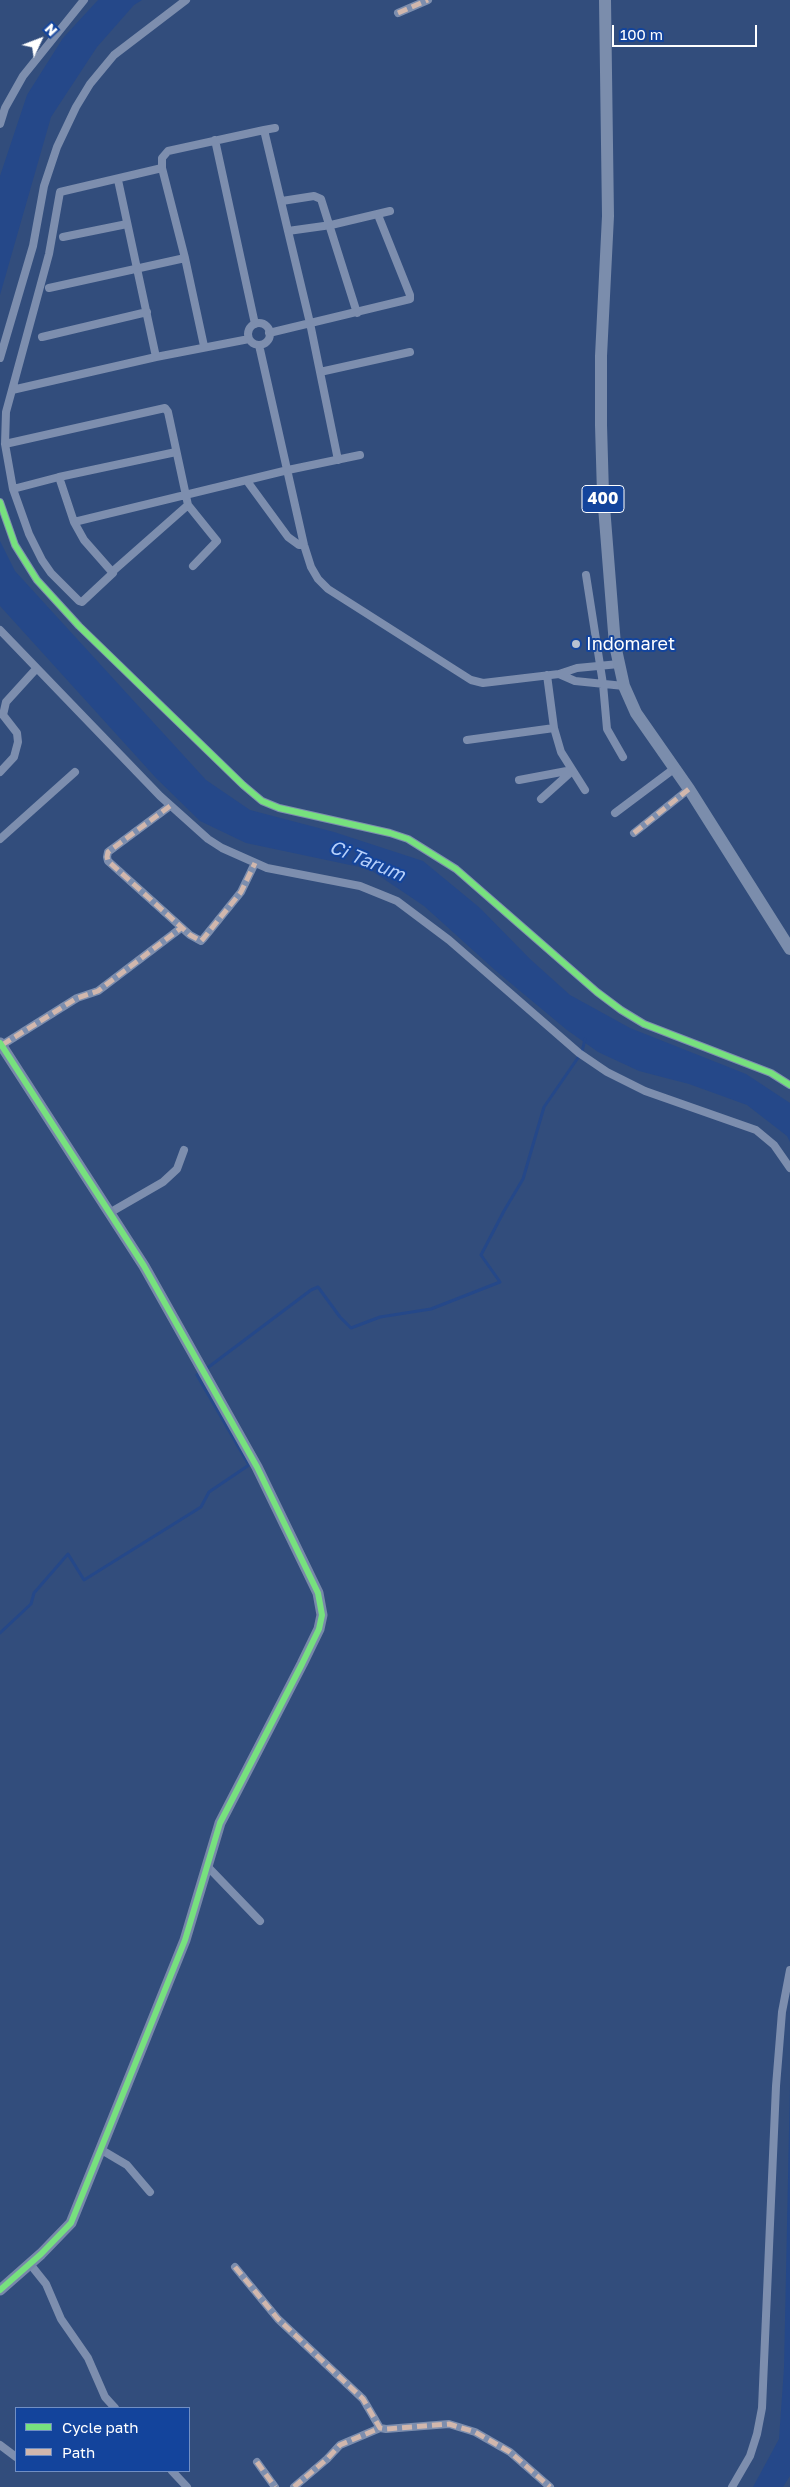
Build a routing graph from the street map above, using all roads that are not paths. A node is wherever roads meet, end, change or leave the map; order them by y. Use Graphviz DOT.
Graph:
graph roads {
  1 [pos="84,0"];
  2 [pos="186,0"];
  3 [pos="428,0"];
  4 [pos="605,0"];
  5 [pos="398,14"];
  6 [pos="0,124"];
  7 [pos="275,128"];
  8 [pos="264,130"];
  9 [pos="216,140"];
  10 [pos="162,168"];
  11 [pos="118,180"];
  12 [pos="282,202"];
  13 [pos="390,211"];
  14 [pos="378,215"];
  15 [pos="128,224"];
  16 [pos="331,225"];
  17 [pos="288,231"];
  18 [pos="63,237"];
  19 [pos="185,258"];
  20 [pos="137,268"];
  21 [pos="49,288"];
  22 [pos="147,312"];
  23 [pos="356,313"];
  24 [pos="310,323"];
  25 [pos="255,324"];
  26 [pos="269,333"];
  27 [pos="42,337"];
  28 [pos="249,339"];
  29 [pos="259,345"];
  30 [pos="204,346"];
  31 [pos="410,352"];
  32 [pos="156,357"];
  33 [pos="0,358"];
  34 [pos="320,372"];
  35 [pos="12,390"];
  36 [pos="5,444"];
  37 [pos="176,452"];
  38 [pos="360,456"];
  39 [pos="338,460"];
  40 [pos="288,470"];
  41 [pos="58,477"];
  42 [pos="247,481"];
  43 [pos="13,489"];
  44 [pos="185,495"];
  45 [pos="0,502"];
  46 [pos="188,506"];
  47 [pos="74,522"];
  48 [pos="304,545"];
  49 [pos="193,566"];
  50 [pos="112,572"];
  51 [pos="586,575"];
  52 [pos="0,630"];
  53 [pos="619,664"];
  54 [pos="600,666"];
  55 [pos="36,669"];
  56 [pos="559,674"];
  57 [pos="547,676"];
  58 [pos="603,684"];
  59 [pos="624,686"];
  60 [pos="554,728"];
  61 [pos="467,740"];
  62 [pos="623,757"];
  63 [pos="675,768"];
  64 [pos="572,770"];
  65 [pos="0,772"];
  66 [pos="75,772"];
  67 [pos="520,780"];
  68 [pos="689,789"];
  69 [pos="585,790"];
  70 [pos="541,799"];
  71 [pos="168,804"];
  72 [pos="615,813"];
  73 [pos="634,833"];
  74 [pos="0,839"];
  75 [pos="255,863"];
  76 [pos="181,928"];
  77 [pos="790,949"];
  78 [pos="1,1044"];
  79 [pos="790,1085"];
  80 [pos="184,1150"];
  81 [pos="790,1168"];
  82 [pos="111,1212"];
  83 [pos="208,1867"];
  84 [pos="260,1922"];
  85 [pos="790,1970"];
  86 [pos="100,2149"];
  87 [pos="150,2192"];
  88 [pos="30,2264"];
  89 [pos="235,2267"];
  90 [pos="0,2290"];
  91 [pos="115,2407"];
  92 [pos="380,2428"];
  93 [pos="0,2446"];
  94 [pos="15,2456"];
  95 [pos="257,2462"];
  96 [pos="173,2472"];
  97 [pos="187,2487"];
  98 [pos="275,2487"];
  99 [pos="294,2487"];
  100 [pos="550,2487"];
  101 [pos="732,2487"];
  1 -- 6 [label="street"];
  2 -- 33 [label="street"];
  3 -- 5 [label="street"];
  4 -- 53 [label="main road, 400"];
  7 -- 8 [label="street"];
  8 -- 9 [label="street"];
  8 -- 12 [label="street"];
  9 -- 10 [label="street"];
  9 -- 25 [label="street"];
  10 -- 11 [label="street"];
  10 -- 19 [label="street"];
  11 -- 15 [label="street"];
  11 -- 35 [label="street"];
  12 -- 16 [label="street"];
  12 -- 17 [label="street"];
  13 -- 14 [label="street"];
  14 -- 16 [label="street"];
  14 -- 23 [label="street"];
  15 -- 18 [label="street"];
  15 -- 20 [label="street"];
  16 -- 17 [label="street"];
  16 -- 23 [label="street"];
  17 -- 24 [label="street"];
  19 -- 20 [label="street"];
  19 -- 30 [label="street"];
  20 -- 21 [label="street"];
  20 -- 22 [label="street"];
  22 -- 27 [label="street"];
  22 -- 32 [label="street"];
  23 -- 24 [label="street"];
  24 -- 26 [label="street"];
  24 -- 34 [label="street"];
  25 -- 26 [label="street"];
  25 -- 28 [label="street"];
  26 -- 29 [label="street"];
  28 -- 29 [label="street"];
  28 -- 30 [label="street"];
  29 -- 40 [label="street"];
  30 -- 32 [label="street"];
  31 -- 34 [label="street"];
  32 -- 35 [label="street"];
  34 -- 39 [label="street"];
  35 -- 36 [label="street"];
  36 -- 37 [label="street"];
  36 -- 43 [label="street"];
  37 -- 41 [label="street"];
  37 -- 44 [label="street"];
  38 -- 39 [label="street"];
  39 -- 40 [label="street"];
  40 -- 42 [label="street"];
  40 -- 48 [label="street"];
  41 -- 43 [label="street"];
  41 -- 47 [label="street"];
  42 -- 44 [label="street"];
  42 -- 48 [label="street"];
  43 -- 50 [label="street"];
  44 -- 46 [label="street"];
  44 -- 47 [label="street"];
  45 -- 79 [label="street"];
  46 -- 49 [label="street"];
  46 -- 50 [label="street"];
  47 -- 50 [label="street"];
  48 -- 57 [label="street"];
  51 -- 54 [label="street"];
  52 -- 55 [label="street"];
  53 -- 54 [label="street"];
  53 -- 59 [label="main road, 400"];
  54 -- 56 [label="street"];
  54 -- 58 [label="street"];
  55 -- 65 [label="street"];
  55 -- 71 [label="street"];
  56 -- 57 [label="street"];
  56 -- 58 [label="street"];
  57 -- 60 [label="street"];
  58 -- 59 [label="street"];
  58 -- 62 [label="street"];
  59 -- 63 [label="main road, 400"];
  60 -- 61 [label="street"];
  60 -- 64 [label="street"];
  63 -- 68 [label="main road, 400"];
  63 -- 72 [label="street"];
  64 -- 67 [label="street"];
  64 -- 69 [label="street"];
  64 -- 70 [label="street"];
  66 -- 74 [label="street"];
  68 -- 73 [label="street"];
  68 -- 77 [label="main road, 400"];
  71 -- 75 [label="street"];
  71 -- 76 [label="street"];
  75 -- 76 [label="street"];
  75 -- 81 [label="street"];
  76 -- 78 [label="street"];
  78 -- 82 [label="street"];
  80 -- 82 [label="street"];
  82 -- 83 [label="street"];
  83 -- 84 [label="street"];
  83 -- 86 [label="street"];
  85 -- 101 [label="street"];
  86 -- 87 [label="street"];
  86 -- 88 [label="street"];
  88 -- 90 [label="street"];
  88 -- 91 [label="street"];
  89 -- 92 [label="street"];
  92 -- 99 [label="street"];
  92 -- 100 [label="street"];
  93 -- 94 [label="street"];
  95 -- 98 [label="street"];
  96 -- 97 [label="street"];
}
